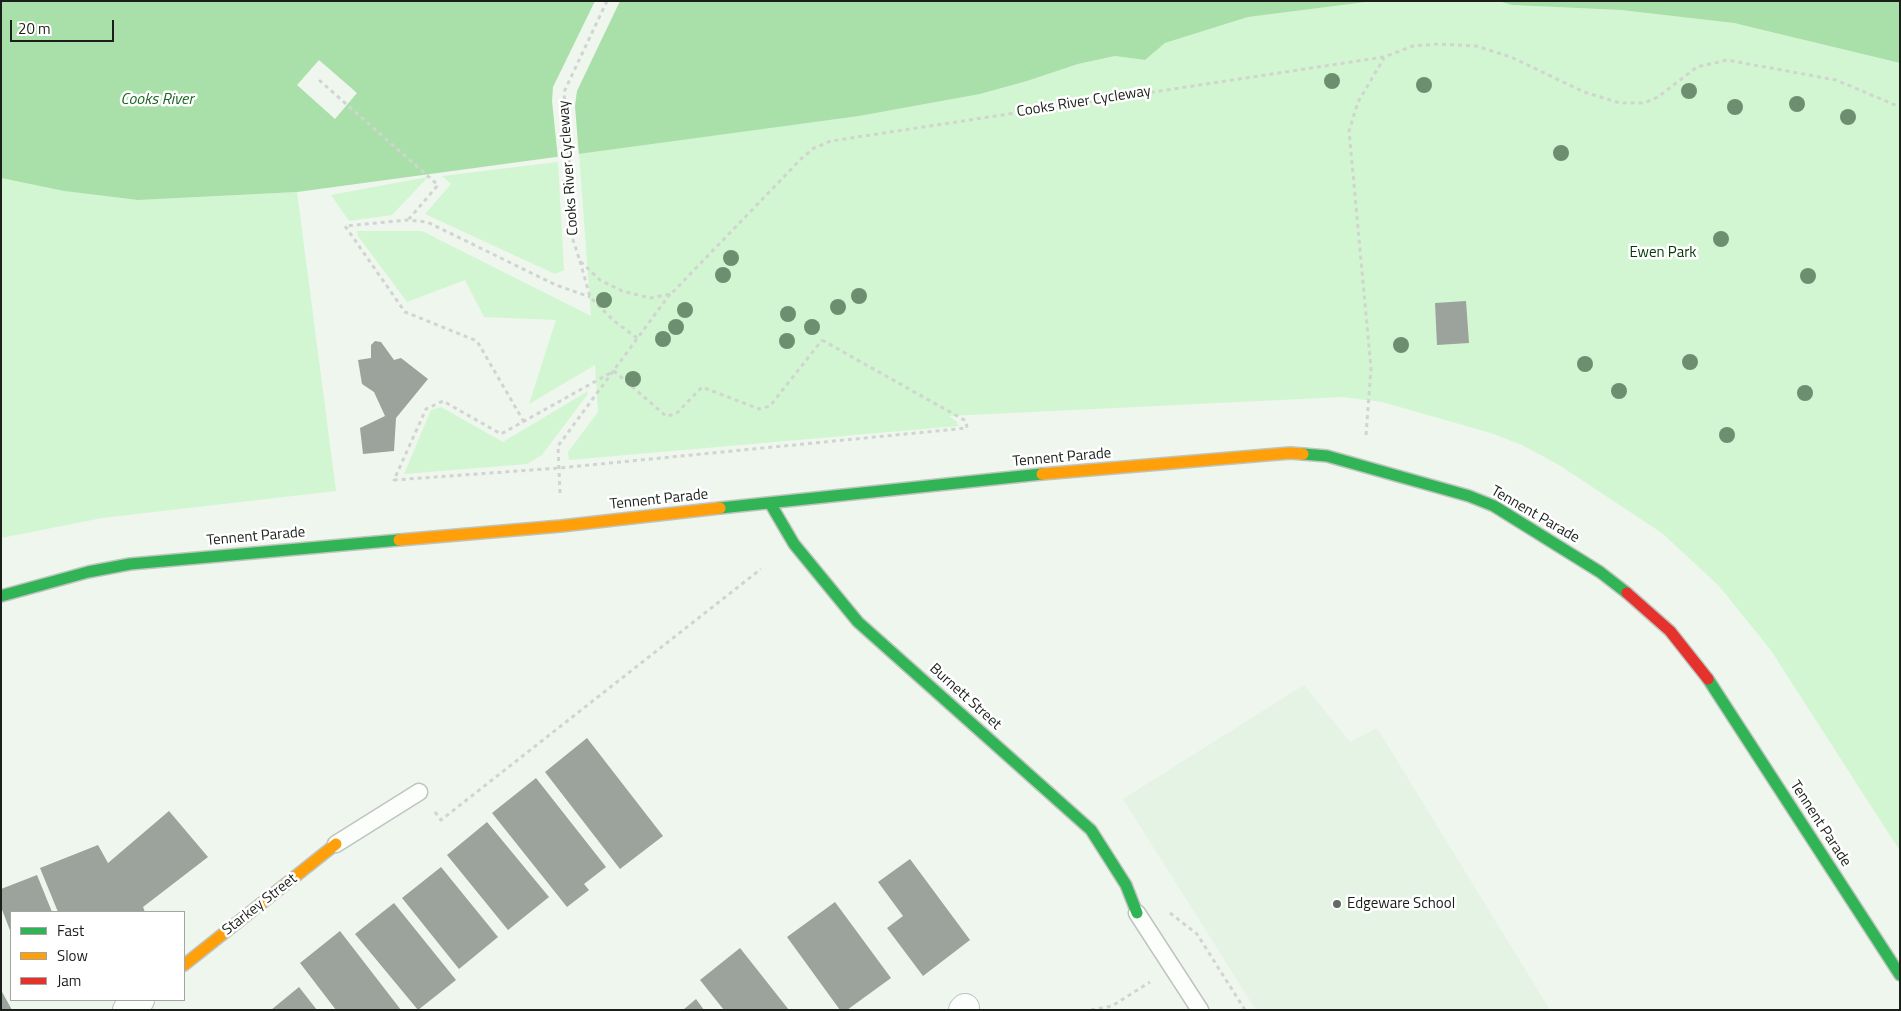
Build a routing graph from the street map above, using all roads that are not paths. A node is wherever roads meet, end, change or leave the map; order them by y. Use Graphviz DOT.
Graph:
graph roads {
  1 [pos="770,503"];
  2 [pos="1,596"];
  3 [pos="419,792"];
  4 [pos="336,844"];
  5 [pos="1137,914"];
  6 [pos="185,964"];
  7 [pos="1900,975"];
  8 [pos="139,1001"];
  9 [pos="127,1010"];
  10 [pos="1200,1010"];
  1 -- 2 [label="street, Tennent Parade"];
  1 -- 5 [label="street, Burnett Street"];
  1 -- 7 [label="street, Tennent Parade"];
  3 -- 4 [label="lane"];
  4 -- 6 [label="street, Starkey Street"];
  5 -- 10 [label="lane"];
  8 -- 9 [label="street"];
}
